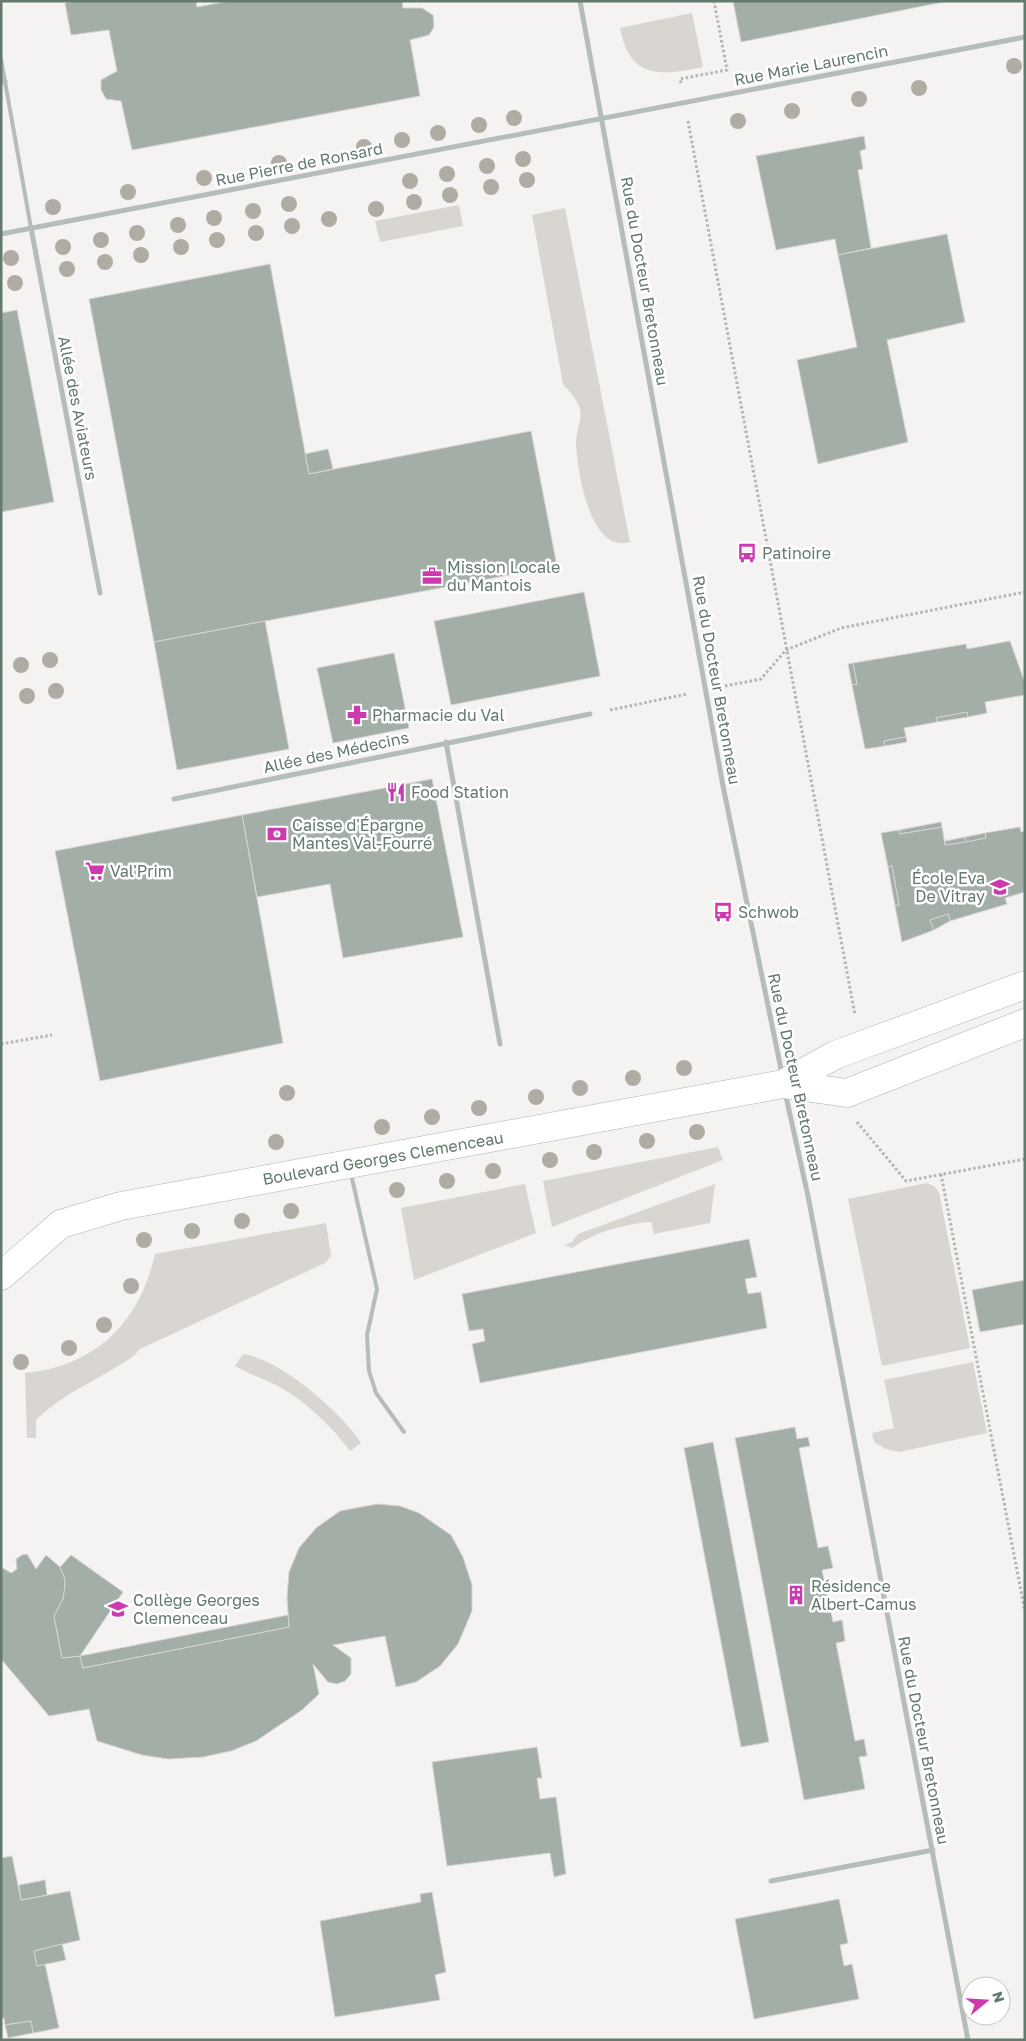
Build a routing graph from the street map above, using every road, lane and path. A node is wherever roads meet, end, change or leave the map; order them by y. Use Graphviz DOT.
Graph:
graph roads {
  1 [pos="580,1"];
  2 [pos="714,1"];
  3 [pos="1025,37"];
  4 [pos="1,59"];
  5 [pos="3,81"];
  6 [pos="685,103"];
  7 [pos="602,118"];
  8 [pos="32,228"];
  9 [pos="1,234"];
  10 [pos="1025,592"];
  11 [pos="100,593"];
  12 [pos="786,650"];
  13 [pos="706,690"];
  14 [pos="590,714"];
  15 [pos="446,742"];
  16 [pos="174,798"];
  17 [pos="1025,985"];
  18 [pos="846,1020"];
  19 [pos="1025,1023"];
  20 [pos="52,1035"];
  21 [pos="1,1044"];
  22 [pos="500,1044"];
  23 [pos="783,1084"];
  24 [pos="847,1093"];
  25 [pos="1025,1159"];
  26 [pos="349,1164"];
  27 [pos="941,1174"];
  28 [pos="1,1276"];
  29 [pos="404,1432"];
  30 [pos="1025,1612"];
  31 [pos="933,1850"];
  32 [pos="771,1881"];
  33 [pos="968,2040"];
  1 -- 7 [label="street, Rue du Docteur Bretonneau"];
  2 -- 6 [label="path"];
  3 -- 6 [label="street, Rue Marie Laurencin"];
  4 -- 5 [label="lane"];
  5 -- 8 [label="lane"];
  6 -- 7 [label="street, Rue Marie Laurencin"];
  6 -- 12 [label="path"];
  7 -- 8 [label="street, Rue Pierre de Ronsard"];
  7 -- 13 [label="street, Rue du Docteur Bretonneau"];
  8 -- 9 [label="street, Rue Pierre de Ronsard"];
  8 -- 11 [label="street, Allée des Aviateurs"];
  10 -- 12 [label="path"];
  12 -- 13 [label="path"];
  12 -- 18 [label="path"];
  13 -- 14 [label="path"];
  13 -- 23 [label="street, Rue du Docteur Bretonneau"];
  14 -- 15 [label="street, Allée des Médecins"];
  15 -- 16 [label="street, Allée des Médecins"];
  15 -- 22 [label="street"];
  17 -- 23 [label="main road, Boulevard Georges Clemenceau"];
  19 -- 24 [label="main road, Boulevard Georges Clemenceau"];
  20 -- 21 [label="path"];
  23 -- 24 [label="main road, Boulevard Georges Clemenceau"];
  23 -- 26 [label="main road, Boulevard Georges Clemenceau"];
  23 -- 31 [label="street, Rue du Docteur Bretonneau"];
  24 -- 27 [label="path"];
  25 -- 27 [label="path"];
  26 -- 28 [label="main road, Boulevard Georges Clemenceau"];
  26 -- 29 [label="lane"];
  27 -- 30 [label="path"];
  31 -- 32 [label="street"];
  31 -- 33 [label="street, Rue du Docteur Bretonneau"];
}
